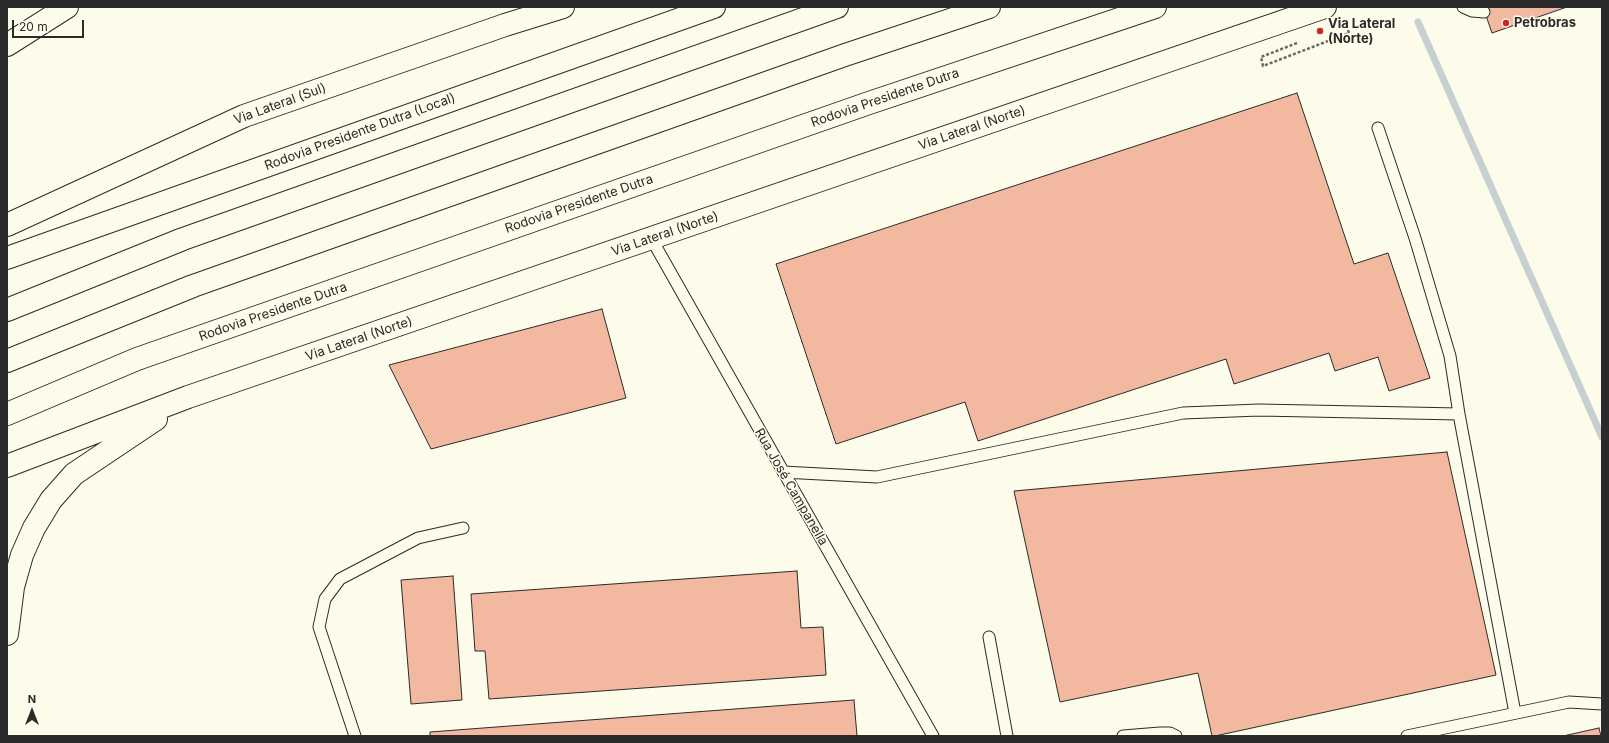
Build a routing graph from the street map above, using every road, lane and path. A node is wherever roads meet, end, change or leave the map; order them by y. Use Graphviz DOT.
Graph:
graph roads {
  1 [pos="67,7"];
  2 [pos="563,7"];
  3 [pos="714,7"];
  4 [pos="837,7"];
  5 [pos="989,7"];
  6 [pos="1155,7"];
  7 [pos="1326,7"];
  8 [pos="1463,7"];
  9 [pos="1484,12"];
  10 [pos="506,16"];
  11 [pos="1349,33"];
  12 [pos="1305,41"];
  13 [pos="7,45"];
  14 [pos="1378,128"];
  15 [pos="7,225"];
  16 [pos="651,238"];
  17 [pos="7,258"];
  18 [pos="7,310"];
  19 [pos="7,361"];
  20 [pos="188,397"];
  21 [pos="7,414"];
  22 [pos="1459,414"];
  23 [pos="7,466"];
  24 [pos="783,472"];
  25 [pos="464,528"];
  26 [pos="7,634"];
  27 [pos="989,637"];
  28 [pos="1602,704"];
  29 [pos="1516,713"];
  30 [pos="355,736"];
  31 [pos="933,736"];
  32 [pos="1007,736"];
  33 [pos="1123,736"];
  34 [pos="1176,736"];
  35 [pos="1408,736"];
  1 -- 13 [label="main road"];
  2 -- 10 [label="main road, Via Lateral (Sul)"];
  3 -- 17 [label="main road, Rodovia Presidente Dutra (Local)"];
  4 -- 18 [label="main road"];
  5 -- 19 [label="main road"];
  6 -- 21 [label="main road, Rodovia Presidente Dutra"];
  7 -- 16 [label="main road, Via Lateral (Norte)"];
  8 -- 9 [label="lane"];
  10 -- 15 [label="main road, Via Lateral (Sul)"];
  11 -- 12 [label="path"];
  14 -- 22 [label="lane"];
  16 -- 20 [label="main road, Via Lateral (Norte)"];
  16 -- 24 [label="lane, Rua José Campanella"];
  20 -- 23 [label="main road, Via Lateral (Norte)"];
  20 -- 26 [label="main road"];
  22 -- 24 [label="lane"];
  22 -- 29 [label="lane"];
  24 -- 31 [label="lane, Rua José Campanella"];
  25 -- 30 [label="lane"];
  27 -- 32 [label="lane"];
  28 -- 29 [label="lane"];
  29 -- 35 [label="lane"];
  33 -- 34 [label="lane"];
}
